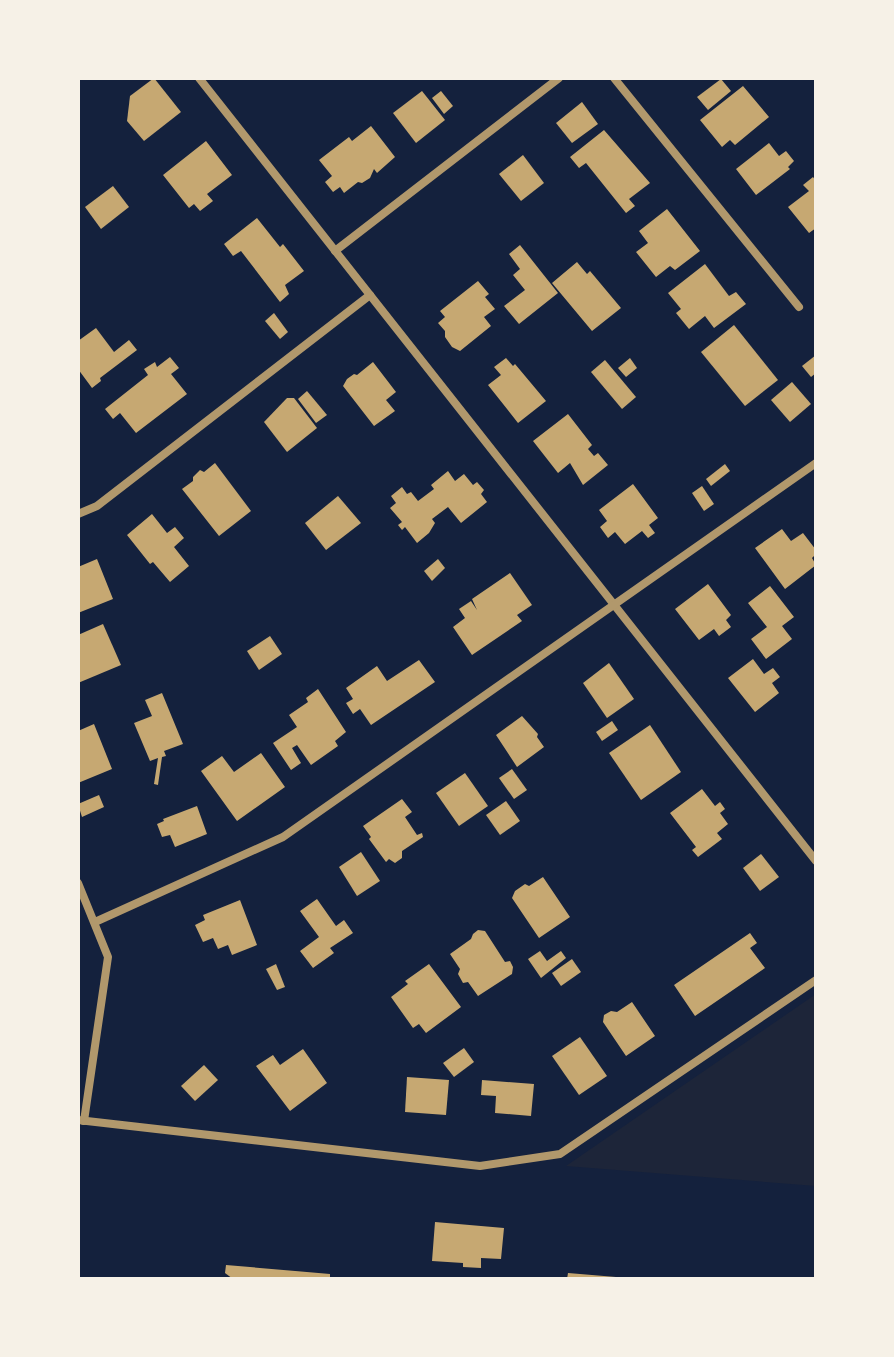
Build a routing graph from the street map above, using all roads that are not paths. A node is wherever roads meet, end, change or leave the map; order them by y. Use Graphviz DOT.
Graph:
graph roads {
  1 [pos="199,78"];
  2 [pos="559,78"];
  3 [pos="614,78"];
  4 [pos="335,251"];
  5 [pos="370,295"];
  6 [pos="799,307"];
  7 [pos="816,463"];
  8 [pos="78,514"];
  9 [pos="613,604"];
  10 [pos="816,861"];
  11 [pos="78,883"];
  12 [pos="95,922"];
  13 [pos="816,980"];
  14 [pos="81,1121"];
  1 -- 4 [label="street"];
  2 -- 4 [label="street"];
  3 -- 6 [label="street"];
  4 -- 5 [label="street"];
  5 -- 8 [label="street"];
  5 -- 9 [label="street"];
  7 -- 9 [label="street"];
  9 -- 10 [label="street"];
  9 -- 12 [label="street"];
  11 -- 12 [label="street"];
  12 -- 14 [label="street"];
  13 -- 14 [label="street"];
}
